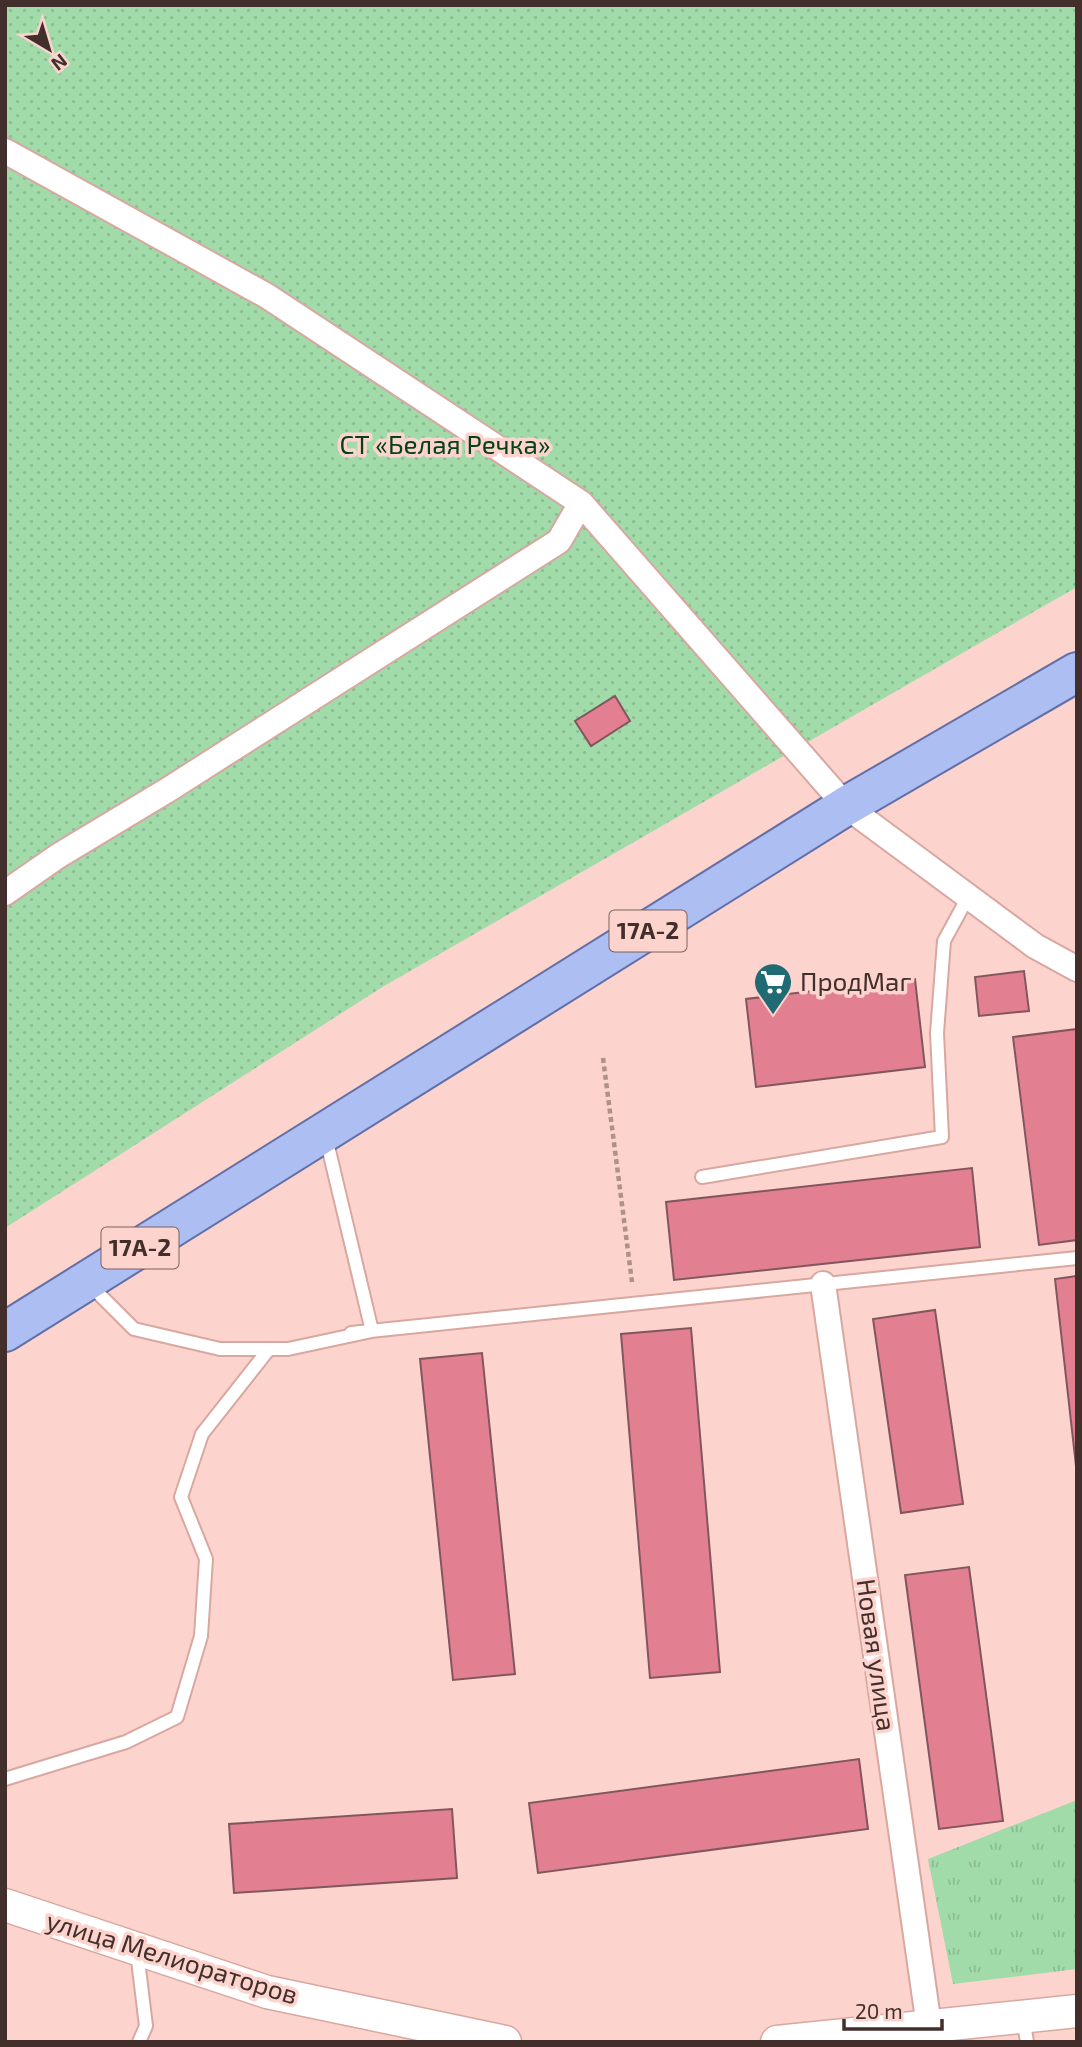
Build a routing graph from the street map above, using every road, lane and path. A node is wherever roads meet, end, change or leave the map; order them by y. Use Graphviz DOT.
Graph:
graph roads {
  1 [pos="5,151"];
  2 [pos="581,503"];
  3 [pos="1077,672"];
  4 [pos="846,806"];
  5 [pos="5,893"];
  6 [pos="968,897"];
  7 [pos="1077,969"];
  8 [pos="603,1058"];
  9 [pos="325,1132"];
  10 [pos="702,1177"];
  11 [pos="1077,1258"];
  12 [pos="87,1281"];
  13 [pos="823,1284"];
  14 [pos="635,1303"];
  15 [pos="372,1331"];
  16 [pos="5,1332"];
  17 [pos="351,1333"];
  18 [pos="269,1349"];
  19 [pos="5,1779"];
  20 [pos="5,1905"];
  21 [pos="137,1949"];
  22 [pos="1077,2011"];
  23 [pos="929,2026"];
  24 [pos="1025,2029"];
  25 [pos="789,2041"];
  26 [pos="139,2042"];
  27 [pos="505,2042"];
  1 -- 2 [label="street"];
  2 -- 4 [label="street"];
  2 -- 5 [label="street"];
  3 -- 4 [label="main road, 17А-2"];
  4 -- 6 [label="street"];
  4 -- 9 [label="main road, 17А-2"];
  6 -- 7 [label="street"];
  6 -- 10 [label="lane"];
  8 -- 14 [label="path"];
  9 -- 12 [label="main road, 17А-2"];
  9 -- 15 [label="lane"];
  11 -- 13 [label="lane"];
  12 -- 16 [label="main road, 17А-2"];
  12 -- 18 [label="lane"];
  13 -- 14 [label="lane"];
  13 -- 23 [label="street, Новая улица"];
  14 -- 15 [label="lane"];
  15 -- 17 [label="lane"];
  15 -- 18 [label="lane"];
  18 -- 19 [label="lane"];
  20 -- 21 [label="street, улица Мелиораторов"];
  21 -- 26 [label="lane"];
  21 -- 27 [label="street, улица Мелиораторов"];
  22 -- 24 [label="street"];
  23 -- 24 [label="street"];
  23 -- 25 [label="street"];
}
